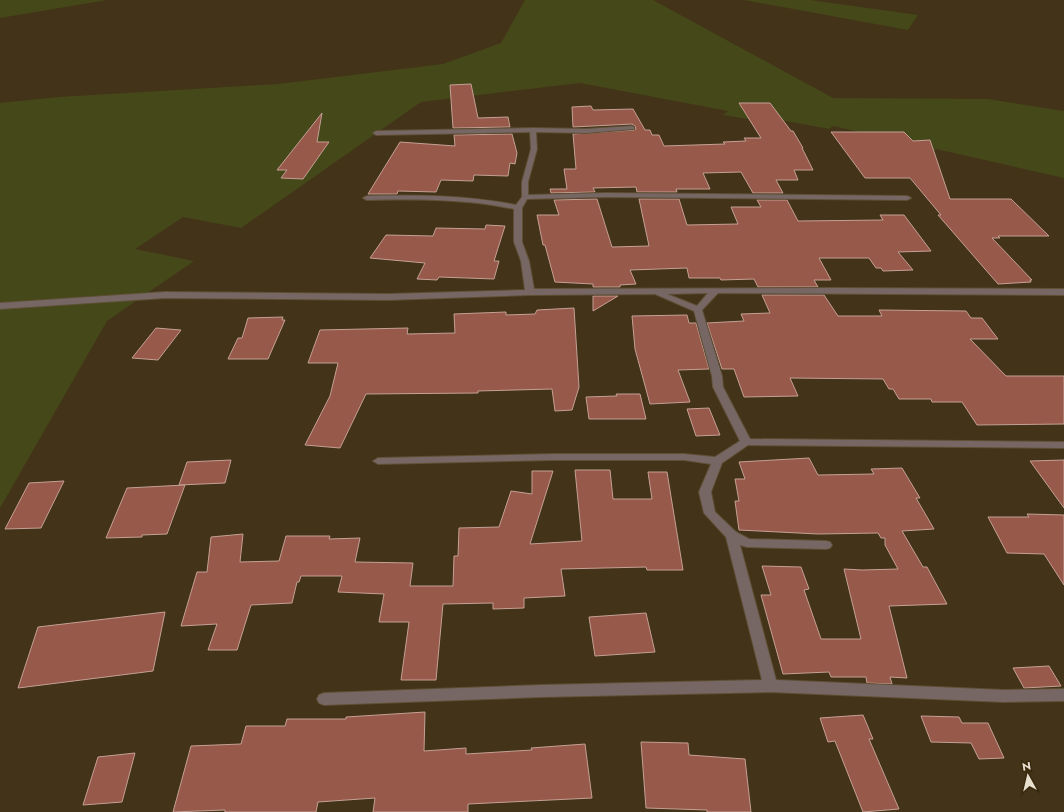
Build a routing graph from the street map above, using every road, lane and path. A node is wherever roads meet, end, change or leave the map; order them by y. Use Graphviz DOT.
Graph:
graph roads {
  1 [pos="632,128"];
  2 [pos="533,130"];
  3 [pos="376,133"];
  4 [pos="525,197"];
  5 [pos="368,198"];
  6 [pos="908,198"];
  7 [pos="518,208"];
  8 [pos="715,291"];
  9 [pos="530,292"];
  10 [pos="656,292"];
  11 [pos="1064,292"];
  12 [pos="0,306"];
  13 [pos="698,310"];
  14 [pos="746,442"];
  15 [pos="1064,445"];
  16 [pos="378,461"];
  17 [pos="717,461"];
  18 [pos="732,535"];
  19 [pos="826,545"];
  20 [pos="770,686"];
  21 [pos="1064,695"];
  22 [pos="324,699"];
  1 -- 2 [label="street"];
  2 -- 3 [label="street"];
  2 -- 4 [label="street"];
  4 -- 6 [label="street"];
  4 -- 7 [label="street"];
  5 -- 7 [label="street"];
  7 -- 9 [label="street"];
  8 -- 10 [label="street"];
  8 -- 11 [label="street"];
  8 -- 13 [label="street"];
  9 -- 10 [label="street"];
  9 -- 12 [label="street"];
  10 -- 13 [label="street"];
  13 -- 14 [label="street"];
  14 -- 15 [label="street"];
  14 -- 17 [label="street"];
  16 -- 17 [label="street"];
  17 -- 18 [label="street"];
  18 -- 19 [label="street"];
  18 -- 20 [label="street"];
  20 -- 21 [label="street"];
  20 -- 22 [label="street"];
}
